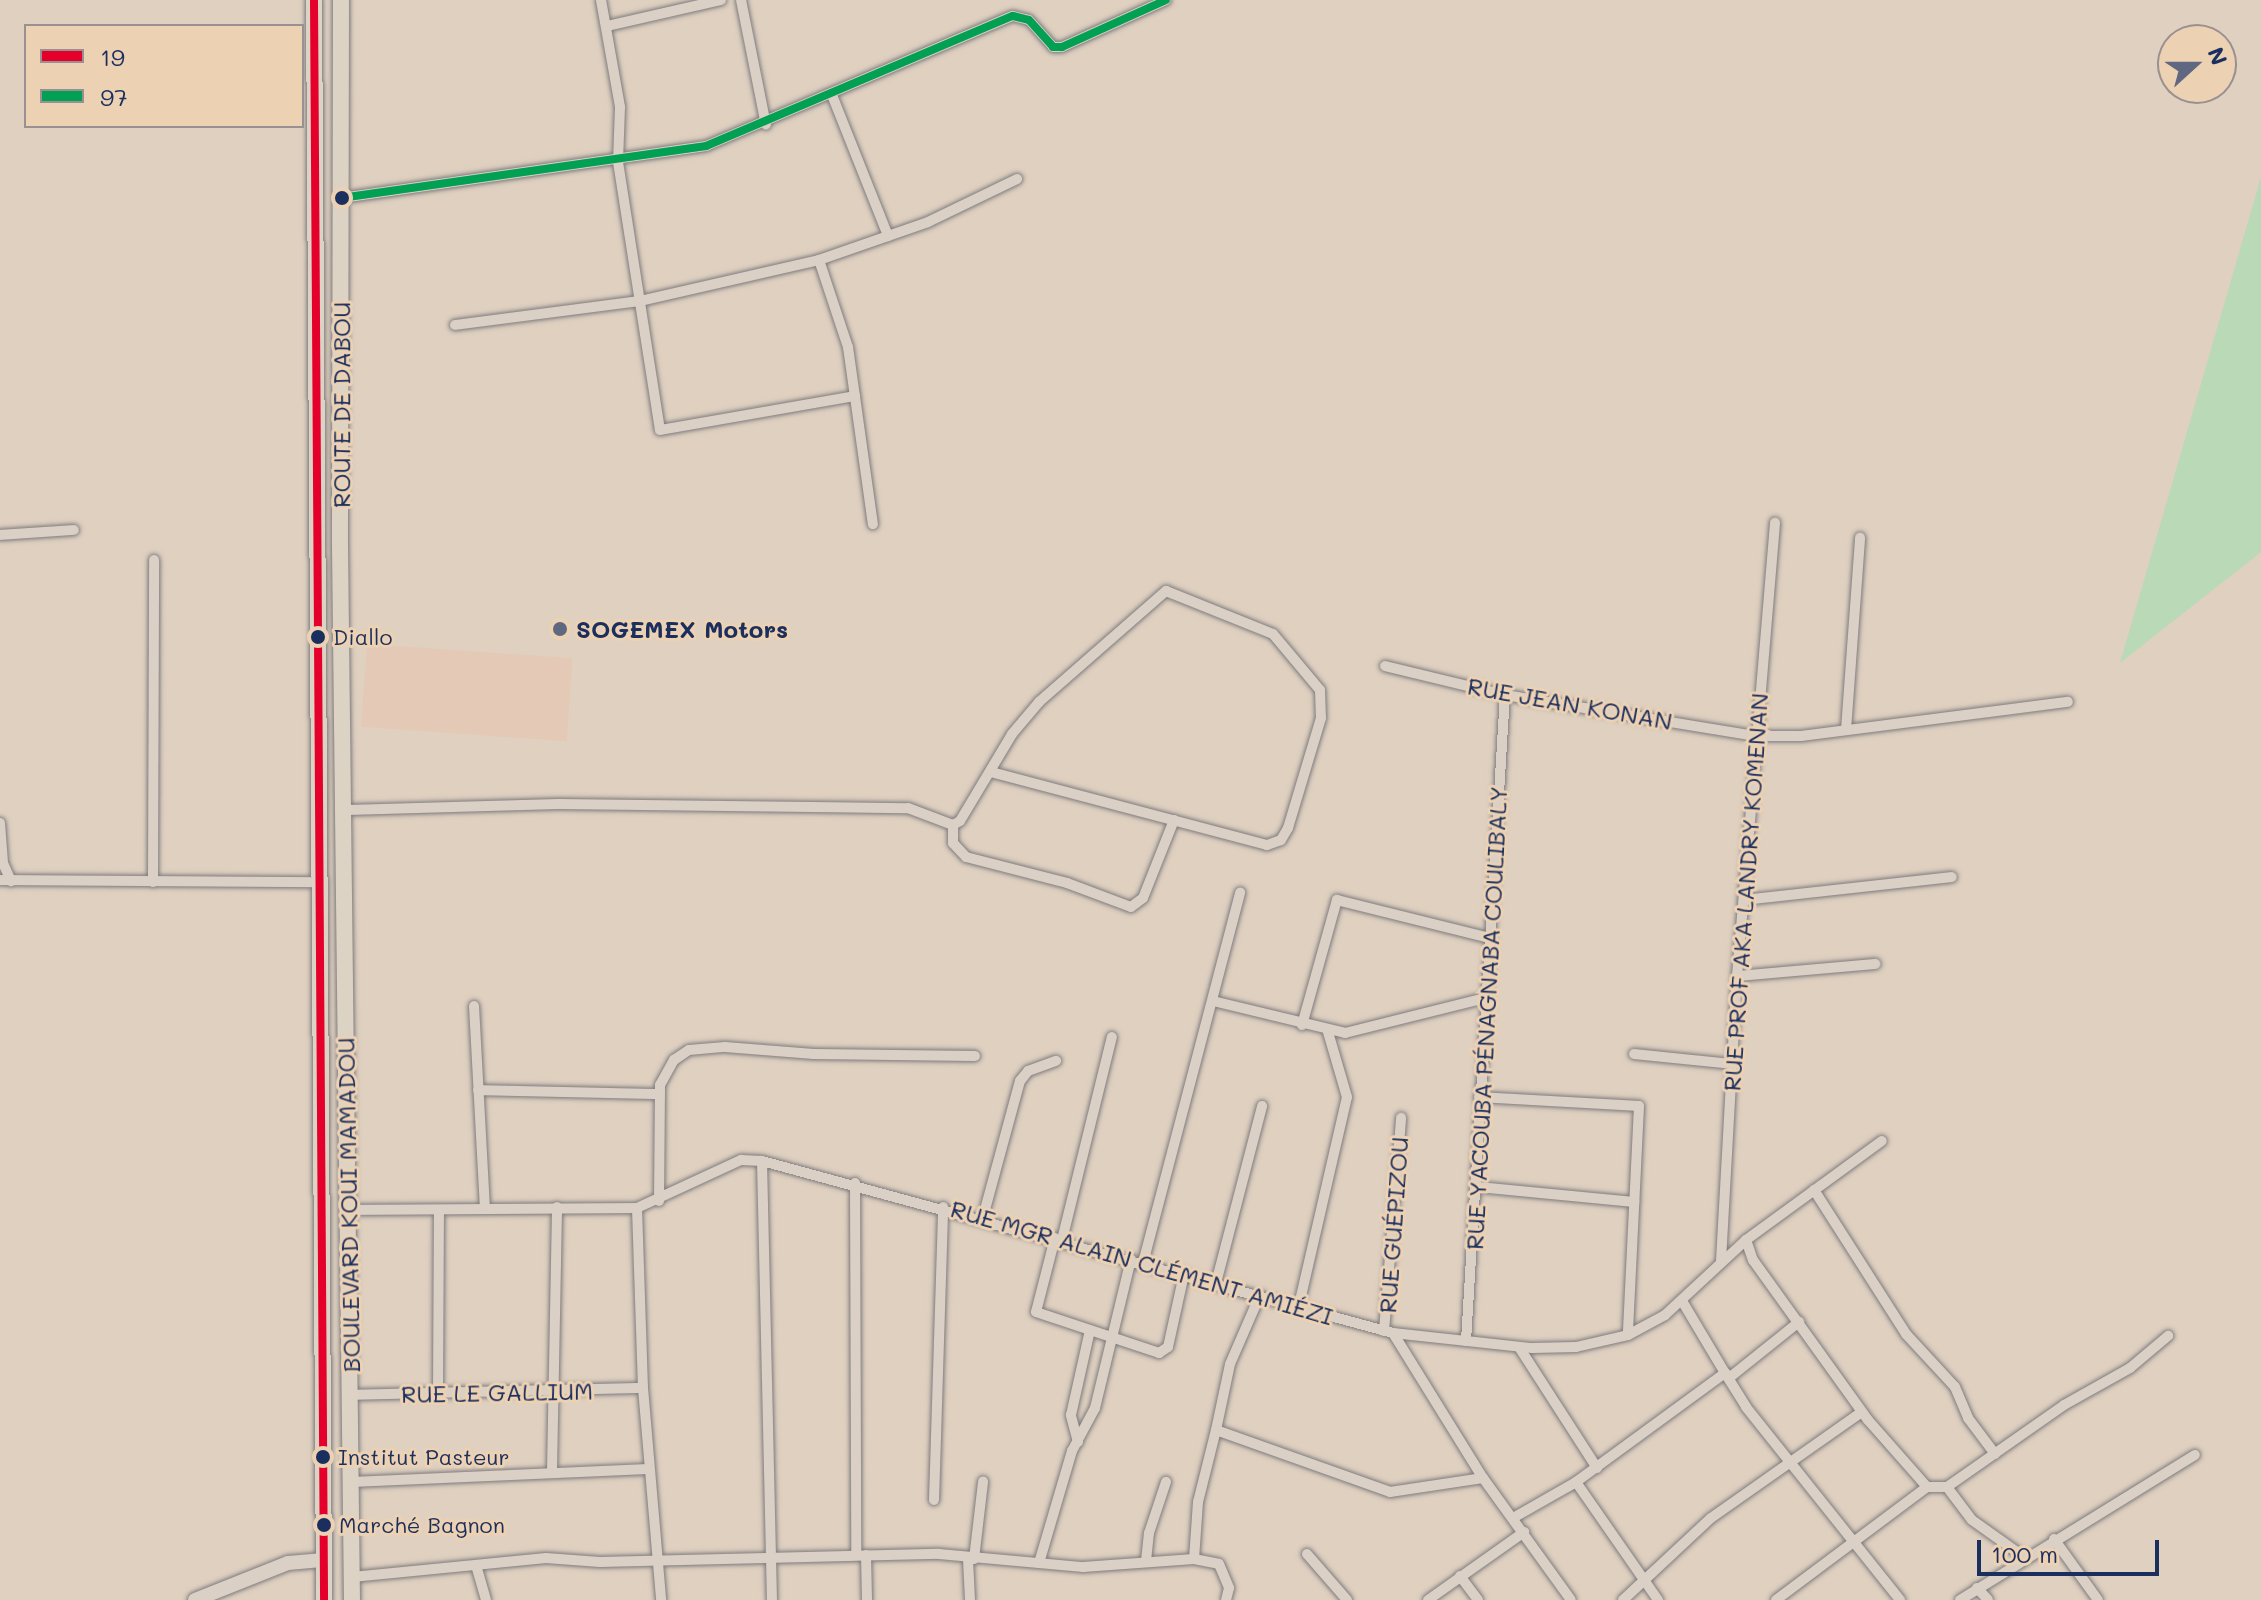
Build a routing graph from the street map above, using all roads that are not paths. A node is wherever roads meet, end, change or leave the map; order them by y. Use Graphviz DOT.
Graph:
graph roads {
  1 [pos="314,0"];
  2 [pos="341,0"];
  3 [pos="601,0"];
  4 [pos="721,0"];
  5 [pos="741,0"];
  6 [pos="1166,0"];
  7 [pos="607,26"];
  8 [pos="832,95"];
  9 [pos="766,125"];
  10 [pos="618,162"];
  11 [pos="1017,179"];
  12 [pos="341,198"];
  13 [pos="888,236"];
  14 [pos="819,260"];
  15 [pos="640,301"];
  16 [pos="455,325"];
  17 [pos="855,396"];
  18 [pos="1775,523"];
  19 [pos="873,524"];
  20 [pos="74,530"];
  21 [pos="0,535"];
  22 [pos="1860,538"];
  23 [pos="154,560"];
  24 [pos="1385,666"];
  25 [pos="1505,695"];
  26 [pos="2068,702"];
  27 [pos="1846,730"];
  28 [pos="1755,736"];
  29 [pos="990,772"];
  30 [pos="347,810"];
  31 [pos="1174,820"];
  32 [pos="0,823"];
  33 [pos="953,825"];
  34 [pos="1952,877"];
  35 [pos="6,880"];
  36 [pos="153,882"];
  37 [pos="319,882"];
  38 [pos="1240,893"];
  39 [pos="1744,900"];
  40 [pos="1489,938"];
  41 [pos="1875,964"];
  42 [pos="1737,976"];
  43 [pos="1485,998"];
  44 [pos="1213,1001"];
  45 [pos="474,1006"];
  46 [pos="1302,1025"];
  47 [pos="1328,1032"];
  48 [pos="1112,1037"];
  49 [pos="1634,1054"];
  50 [pos="975,1056"];
  51 [pos="1056,1061"];
  52 [pos="1733,1064"];
  53 [pos="478,1090"];
  54 [pos="660,1094"];
  55 [pos="1479,1097"];
  56 [pos="1262,1106"];
  57 [pos="1401,1118"];
  58 [pos="1882,1141"];
  59 [pos="762,1161"];
  60 [pos="855,1183"];
  61 [pos="1478,1187"];
  62 [pos="1814,1190"];
  63 [pos="659,1201"];
  64 [pos="1634,1202"];
  65 [pos="557,1207"];
  66 [pos="943,1207"];
  67 [pos="637,1208"];
  68 [pos="485,1209"];
  69 [pos="347,1210"];
  70 [pos="439,1210"];
  71 [pos="983,1217"];
  72 [pos="1058,1239"];
  73 [pos="1746,1240"];
  74 [pos="1131,1259"];
  75 [pos="1721,1261"];
  76 [pos="1143,1263"];
  77 [pos="1184,1274"];
  78 [pos="1216,1283"];
  79 [pos="1260,1295"];
  80 [pos="1682,1301"];
  81 [pos="1299,1305"];
  82 [pos="1799,1322"];
  83 [pos="1090,1330"];
  84 [pos="1389,1332"];
  85 [pos="1628,1335"];
  86 [pos="2168,1336"];
  87 [pos="1112,1338"];
  88 [pos="1466,1341"];
  89 [pos="1519,1347"];
  90 [pos="1727,1376"];
  91 [pos="643,1388"];
  92 [pos="555,1391"];
  93 [pos="350,1395"];
  94 [pos="438,1395"];
  95 [pos="1862,1412"];
  96 [pos="1216,1430"];
  97 [pos="1078,1442"];
  98 [pos="1995,1454"];
  99 [pos="2195,1455"];
  100 [pos="1789,1461"];
  101 [pos="1597,1468"];
  102 [pos="649,1469"];
  103 [pos="552,1471"];
  104 [pos="1483,1478"];
  105 [pos="351,1482"];
  106 [pos="983,1482"];
  107 [pos="1166,1482"];
  108 [pos="1576,1482"];
  109 [pos="1927,1487"];
  110 [pos="1947,1487"];
  111 [pos="934,1500"];
  112 [pos="1513,1518"];
  113 [pos="1524,1532"];
  114 [pos="2054,1539"];
  115 [pos="1855,1543"];
  116 [pos="1307,1554"];
  117 [pos="861,1555"];
  118 [pos="2024,1557"];
  119 [pos="656,1558"];
  120 [pos="769,1558"];
  121 [pos="971,1559"];
  122 [pos="1194,1559"];
  123 [pos="324,1560"];
  124 [pos="1146,1561"];
  125 [pos="1039,1563"];
  126 [pos="476,1565"];
  127 [pos="1460,1576"];
  128 [pos="352,1577"];
  129 [pos="1646,1583"];
  130 [pos="1977,1588"];
  131 [pos="195,1600"];
  132 [pos="324,1600"];
  133 [pos="352,1600"];
  134 [pos="486,1600"];
  135 [pos="661,1600"];
  136 [pos="772,1600"];
  137 [pos="867,1600"];
  138 [pos="970,1600"];
  139 [pos="1226,1600"];
  140 [pos="1347,1600"];
  141 [pos="1428,1600"];
  142 [pos="1478,1600"];
  143 [pos="1571,1600"];
  144 [pos="1623,1600"];
  145 [pos="1658,1600"];
  146 [pos="1776,1600"];
  147 [pos="1900,1600"];
  148 [pos="1960,1600"];
  149 [pos="1988,1600"];
  150 [pos="2098,1600"];
  1 -- 37 [label="main road, BOULEVARD KOUI MAMADOU"];
  2 -- 12 [label="main road, ROUTE DE DABOU"];
  3 -- 7 [label="street"];
  4 -- 7 [label="street"];
  5 -- 9 [label="street"];
  6 -- 8 [label="street"];
  7 -- 10 [label="street"];
  8 -- 9 [label="street"];
  8 -- 13 [label="street"];
  9 -- 10 [label="street"];
  10 -- 12 [label="street"];
  10 -- 15 [label="street"];
  11 -- 13 [label="street"];
  12 -- 30 [label="main road, ROUTE DE DABOU"];
  13 -- 14 [label="street"];
  14 -- 15 [label="street"];
  14 -- 17 [label="street"];
  15 -- 16 [label="street"];
  15 -- 17 [label="street"];
  17 -- 19 [label="street"];
  18 -- 28 [label="street, RUE PROF AKA LANDRY KOMENAN"];
  20 -- 21 [label="street"];
  22 -- 27 [label="street"];
  23 -- 36 [label="street"];
  24 -- 25 [label="street, RUE JEAN KONAN"];
  25 -- 28 [label="street, RUE JEAN KONAN"];
  25 -- 40 [label="street, RUE YACOUBA PÉNAGNABA COULIBALY"];
  26 -- 27 [label="street, RUE JEAN KONAN"];
  27 -- 28 [label="street, RUE JEAN KONAN"];
  28 -- 39 [label="street, RUE PROF AKA LANDRY KOMENAN"];
  29 -- 31 [label="street"];
  29 -- 31 [label="street"];
  29 -- 33 [label="street"];
  30 -- 33 [label="street"];
  30 -- 69 [label="main road, BOULEVARD KOUI MAMADOU"];
  31 -- 33 [label="street"];
  32 -- 35 [label="street"];
  34 -- 39 [label="street"];
  35 -- 36 [label="street"];
  36 -- 37 [label="street"];
  37 -- 123 [label="main road, BOULEVARD KOUI MAMADOU"];
  38 -- 44 [label="street"];
  39 -- 42 [label="street, RUE PROF AKA LANDRY KOMENAN"];
  40 -- 43 [label="street, RUE YACOUBA PÉNAGNABA COULIBALY"];
  40 -- 46 [label="street"];
  41 -- 42 [label="street"];
  42 -- 52 [label="street, RUE PROF AKA LANDRY KOMENAN"];
  43 -- 47 [label="street"];
  43 -- 55 [label="street, RUE YACOUBA PÉNAGNABA COULIBALY"];
  44 -- 46 [label="street"];
  44 -- 76 [label="street"];
  45 -- 53 [label="street"];
  46 -- 47 [label="street"];
  47 -- 81 [label="street"];
  48 -- 72 [label="street"];
  49 -- 52 [label="street"];
  50 -- 54 [label="street"];
  51 -- 71 [label="street"];
  52 -- 75 [label="street, RUE PROF AKA LANDRY KOMENAN"];
  53 -- 54 [label="street"];
  53 -- 68 [label="street"];
  54 -- 63 [label="street"];
  55 -- 61 [label="street, RUE YACOUBA PÉNAGNABA COULIBALY"];
  55 -- 64 [label="street"];
  56 -- 78 [label="street"];
  57 -- 84 [label="street, RUE GUÉPIZOU"];
  58 -- 62 [label="street, RUE MGR ALAIN CLÉMENT AMIÉZI"];
  59 -- 60 [label="street, RUE MGR ALAIN CLÉMENT AMIÉZI"];
  59 -- 63 [label="street, RUE MGR ALAIN CLÉMENT AMIÉZI"];
  59 -- 120 [label="street"];
  60 -- 66 [label="street, RUE MGR ALAIN CLÉMENT AMIÉZI"];
  60 -- 117 [label="street"];
  61 -- 64 [label="street"];
  61 -- 88 [label="street, RUE YACOUBA PÉNAGNABA COULIBALY"];
  62 -- 73 [label="street, RUE MGR ALAIN CLÉMENT AMIÉZI"];
  62 -- 98 [label="street"];
  63 -- 67 [label="street, RUE MGR ALAIN CLÉMENT AMIÉZI"];
  64 -- 85 [label="street"];
  65 -- 67 [label="street, RUE MGR ALAIN CLÉMENT AMIÉZI"];
  65 -- 68 [label="street, RUE MGR ALAIN CLÉMENT AMIÉZI"];
  65 -- 92 [label="street"];
  66 -- 71 [label="street, RUE MGR ALAIN CLÉMENT AMIÉZI"];
  66 -- 111 [label="street"];
  67 -- 91 [label="street"];
  68 -- 70 [label="street, RUE MGR ALAIN CLÉMENT AMIÉZI"];
  69 -- 70 [label="street, RUE MGR ALAIN CLÉMENT AMIÉZI"];
  69 -- 93 [label="main road, BOULEVARD KOUI MAMADOU"];
  70 -- 94 [label="street"];
  71 -- 72 [label="street, RUE MGR ALAIN CLÉMENT AMIÉZI"];
  72 -- 74 [label="street, RUE MGR ALAIN CLÉMENT AMIÉZI"];
  72 -- 83 [label="street"];
  73 -- 75 [label="street, RUE MGR ALAIN CLÉMENT AMIÉZI"];
  73 -- 82 [label="street"];
  74 -- 76 [label="street, RUE MGR ALAIN CLÉMENT AMIÉZI"];
  74 -- 87 [label="street"];
  75 -- 80 [label="street, RUE MGR ALAIN CLÉMENT AMIÉZI"];
  76 -- 77 [label="street, RUE MGR ALAIN CLÉMENT AMIÉZI"];
  77 -- 78 [label="street, RUE MGR ALAIN CLÉMENT AMIÉZI"];
  77 -- 87 [label="street"];
  78 -- 79 [label="street, RUE MGR ALAIN CLÉMENT AMIÉZI"];
  79 -- 81 [label="street, RUE MGR ALAIN CLÉMENT AMIÉZI"];
  79 -- 96 [label="street"];
  80 -- 85 [label="street, RUE MGR ALAIN CLÉMENT AMIÉZI"];
  80 -- 90 [label="street"];
  81 -- 84 [label="street, RUE MGR ALAIN CLÉMENT AMIÉZI"];
  82 -- 90 [label="street"];
  82 -- 95 [label="street"];
  83 -- 87 [label="street"];
  83 -- 97 [label="street"];
  84 -- 88 [label="street, RUE MGR ALAIN CLÉMENT AMIÉZI"];
  84 -- 104 [label="street"];
  85 -- 89 [label="street, RUE MGR ALAIN CLÉMENT AMIÉZI"];
  86 -- 98 [label="street"];
  87 -- 97 [label="street"];
  88 -- 89 [label="street, RUE MGR ALAIN CLÉMENT AMIÉZI"];
  89 -- 101 [label="street"];
  90 -- 100 [label="street"];
  90 -- 101 [label="street"];
  91 -- 92 [label="street, RUE LE GALLIUM"];
  91 -- 102 [label="street"];
  92 -- 94 [label="street, RUE LE GALLIUM"];
  92 -- 103 [label="street"];
  93 -- 94 [label="street, RUE LE GALLIUM"];
  93 -- 105 [label="main road, BOULEVARD KOUI MAMADOU"];
  95 -- 100 [label="street"];
  95 -- 109 [label="street"];
  96 -- 104 [label="street"];
  96 -- 122 [label="street"];
  97 -- 125 [label="street"];
  98 -- 110 [label="street"];
  99 -- 114 [label="street"];
  100 -- 115 [label="street"];
  100 -- 129 [label="street"];
  101 -- 108 [label="street"];
  102 -- 103 [label="street"];
  102 -- 119 [label="street"];
  103 -- 105 [label="street"];
  104 -- 112 [label="street"];
  105 -- 128 [label="main road, BOULEVARD KOUI MAMADOU"];
  106 -- 121 [label="street"];
  107 -- 124 [label="street"];
  108 -- 112 [label="street"];
  108 -- 129 [label="street"];
  109 -- 110 [label="street"];
  109 -- 115 [label="street"];
  110 -- 118 [label="street"];
  112 -- 113 [label="street"];
  113 -- 127 [label="street"];
  113 -- 143 [label="street"];
  114 -- 118 [label="street"];
  114 -- 150 [label="street"];
  115 -- 146 [label="street"];
  115 -- 147 [label="street"];
  116 -- 140 [label="street"];
  117 -- 120 [label="street"];
  117 -- 121 [label="street"];
  117 -- 137 [label="street"];
  118 -- 130 [label="street"];
  119 -- 120 [label="street"];
  119 -- 126 [label="street"];
  119 -- 135 [label="street"];
  120 -- 136 [label="street"];
  121 -- 125 [label="street"];
  121 -- 138 [label="street"];
  122 -- 124 [label="street"];
  122 -- 139 [label="street"];
  123 -- 131 [label="street"];
  123 -- 132 [label="main road, BOULEVARD KOUI MAMADOU"];
  124 -- 125 [label="street"];
  126 -- 128 [label="street"];
  126 -- 134 [label="street"];
  127 -- 141 [label="street"];
  127 -- 142 [label="street"];
  128 -- 133 [label="main road, BOULEVARD KOUI MAMADOU"];
  129 -- 144 [label="street"];
  129 -- 145 [label="street"];
  130 -- 148 [label="street"];
  130 -- 149 [label="street"];
}
